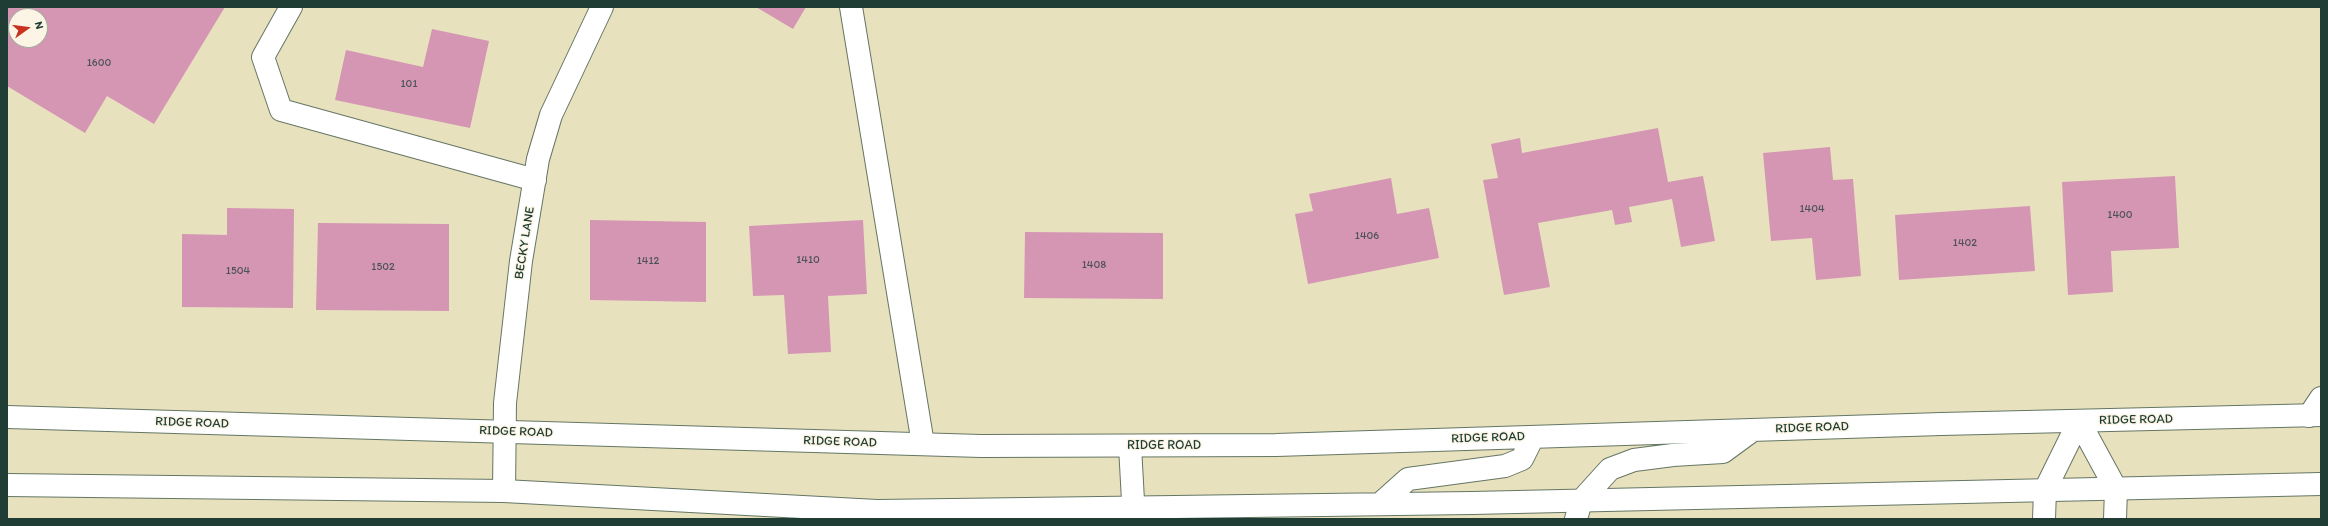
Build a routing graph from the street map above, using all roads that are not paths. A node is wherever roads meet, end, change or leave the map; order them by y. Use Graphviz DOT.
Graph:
graph roads {
  1 [pos="291,7"];
  2 [pos="602,7"];
  3 [pos="850,7"];
  4 [pos="535,180"];
  5 [pos="2321,398"];
  6 [pos="2315,416"];
  7 [pos="7,417"];
  8 [pos="2079,421"];
  9 [pos="1753,430"];
  10 [pos="505,432"];
  11 [pos="1533,437"];
  12 [pos="923,444"];
  13 [pos="1130,446"];
  14 [pos="2321,484"];
  15 [pos="7,485"];
  16 [pos="2116,489"];
  17 [pos="2045,490"];
  18 [pos="504,491"];
  19 [pos="1380,504"];
  20 [pos="1578,510"];
  21 [pos="1133,513"];
  22 [pos="2044,519"];
  23 [pos="2115,519"];
  1 -- 4 [label="main road"];
  2 -- 4 [label="main road, BECKY LANE"];
  3 -- 12 [label="main road"];
  4 -- 10 [label="main road, BECKY LANE"];
  5 -- 6 [label="main road"];
  6 -- 8 [label="main road, RIDGE ROAD"];
  7 -- 10 [label="main road, RIDGE ROAD"];
  8 -- 9 [label="main road, RIDGE ROAD"];
  8 -- 16 [label="main road"];
  8 -- 17 [label="main road"];
  9 -- 11 [label="main road, RIDGE ROAD"];
  9 -- 20 [label="main road"];
  10 -- 12 [label="main road, RIDGE ROAD"];
  10 -- 18 [label="main road, BECKY LANE"];
  11 -- 13 [label="main road, RIDGE ROAD"];
  11 -- 19 [label="main road"];
  12 -- 13 [label="main road, RIDGE ROAD"];
  13 -- 21 [label="main road"];
  14 -- 16 [label="main road"];
  15 -- 18 [label="main road"];
  16 -- 17 [label="main road"];
  16 -- 23 [label="main road"];
  17 -- 20 [label="main road"];
  17 -- 22 [label="main road"];
  18 -- 21 [label="main road"];
  19 -- 20 [label="main road"];
  19 -- 21 [label="main road"];
}
